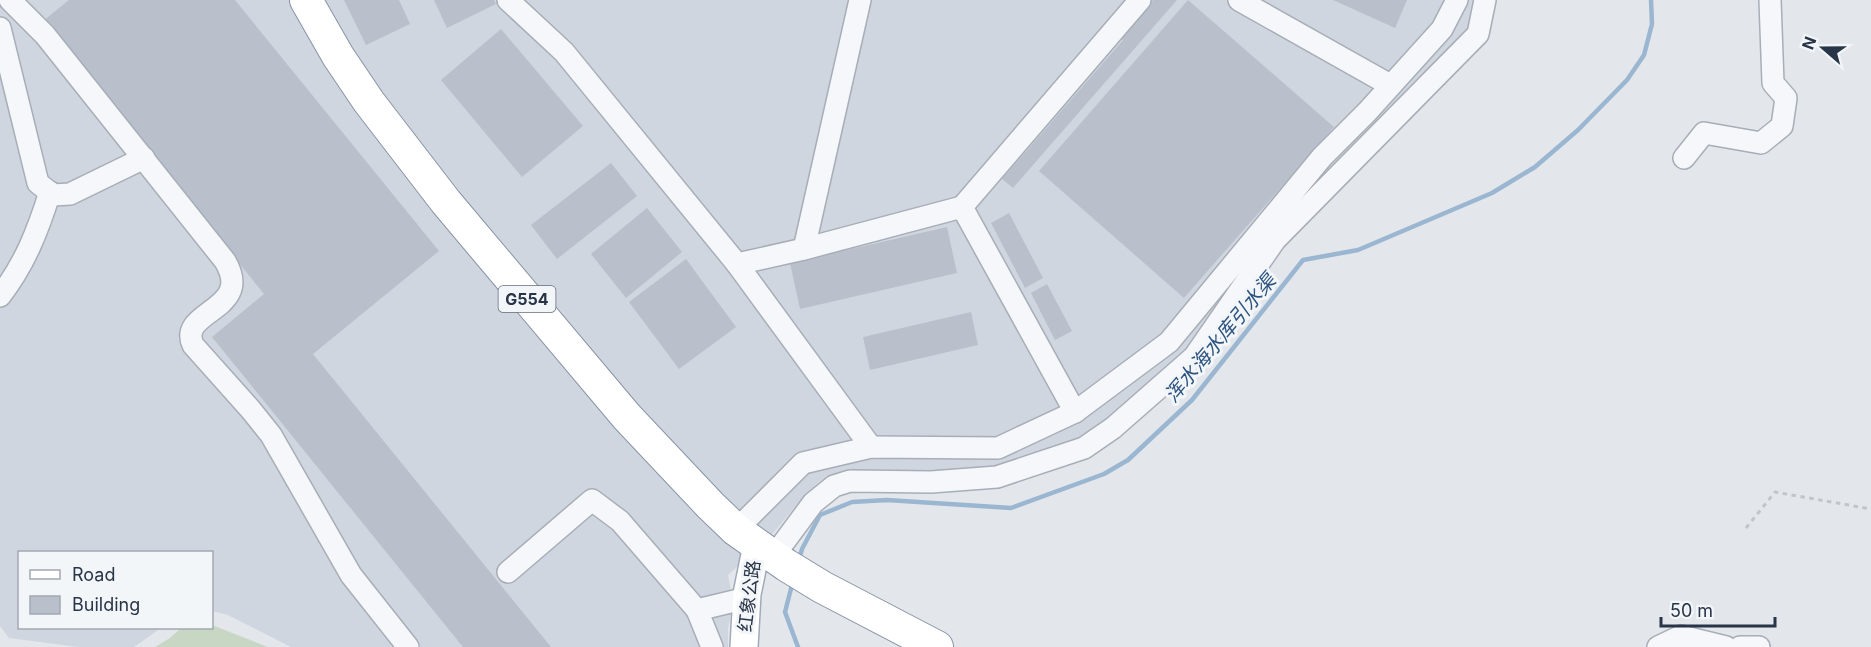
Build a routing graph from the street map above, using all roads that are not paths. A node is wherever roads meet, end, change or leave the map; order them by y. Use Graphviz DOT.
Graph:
graph roads {
  1 [pos="10,0"];
  2 [pos="306,0"];
  3 [pos="860,0"];
  4 [pos="1140,0"];
  5 [pos="1239,0"];
  6 [pos="1457,0"];
  7 [pos="1485,0"];
  8 [pos="1770,0"];
  9 [pos="510,1"];
  10 [pos="0,28"];
  11 [pos="1390,85"];
  12 [pos="144,158"];
  13 [pos="1684,158"];
  14 [pos="50,192"];
  15 [pos="963,207"];
  16 [pos="804,249"];
  17 [pos="737,264"];
  18 [pos="0,296"];
  19 [pos="1075,412"];
  20 [pos="871,447"];
  21 [pos="763,549"];
  22 [pos="508,572"];
  23 [pos="747,598"];
  24 [pos="697,610"];
  25 [pos="408,647"];
  26 [pos="711,647"];
  27 [pos="744,647"];
  28 [pos="937,647"];
  29 [pos="1658,647"];
  30 [pos="1726,647"];
  31 [pos="1740,647"];
  32 [pos="1759,647"];
  1 -- 12 [label="street"];
  2 -- 21 [label="highway, G554"];
  3 -- 16 [label="street"];
  4 -- 15 [label="street"];
  5 -- 11 [label="street"];
  6 -- 11 [label="street"];
  7 -- 21 [label="street"];
  8 -- 13 [label="street"];
  9 -- 17 [label="street"];
  10 -- 14 [label="street"];
  11 -- 19 [label="street"];
  12 -- 14 [label="street"];
  12 -- 25 [label="street"];
  14 -- 18 [label="street"];
  15 -- 16 [label="street"];
  15 -- 19 [label="street"];
  16 -- 17 [label="street"];
  17 -- 20 [label="street"];
  19 -- 20 [label="street"];
  20 -- 21 [label="street"];
  21 -- 23 [label="main road, 红象公路"];
  21 -- 28 [label="highway, G554"];
  22 -- 24 [label="street"];
  23 -- 24 [label="street"];
  23 -- 27 [label="main road, 红象公路"];
  24 -- 26 [label="street"];
  29 -- 30 [label="street"];
  31 -- 32 [label="street"];
}
